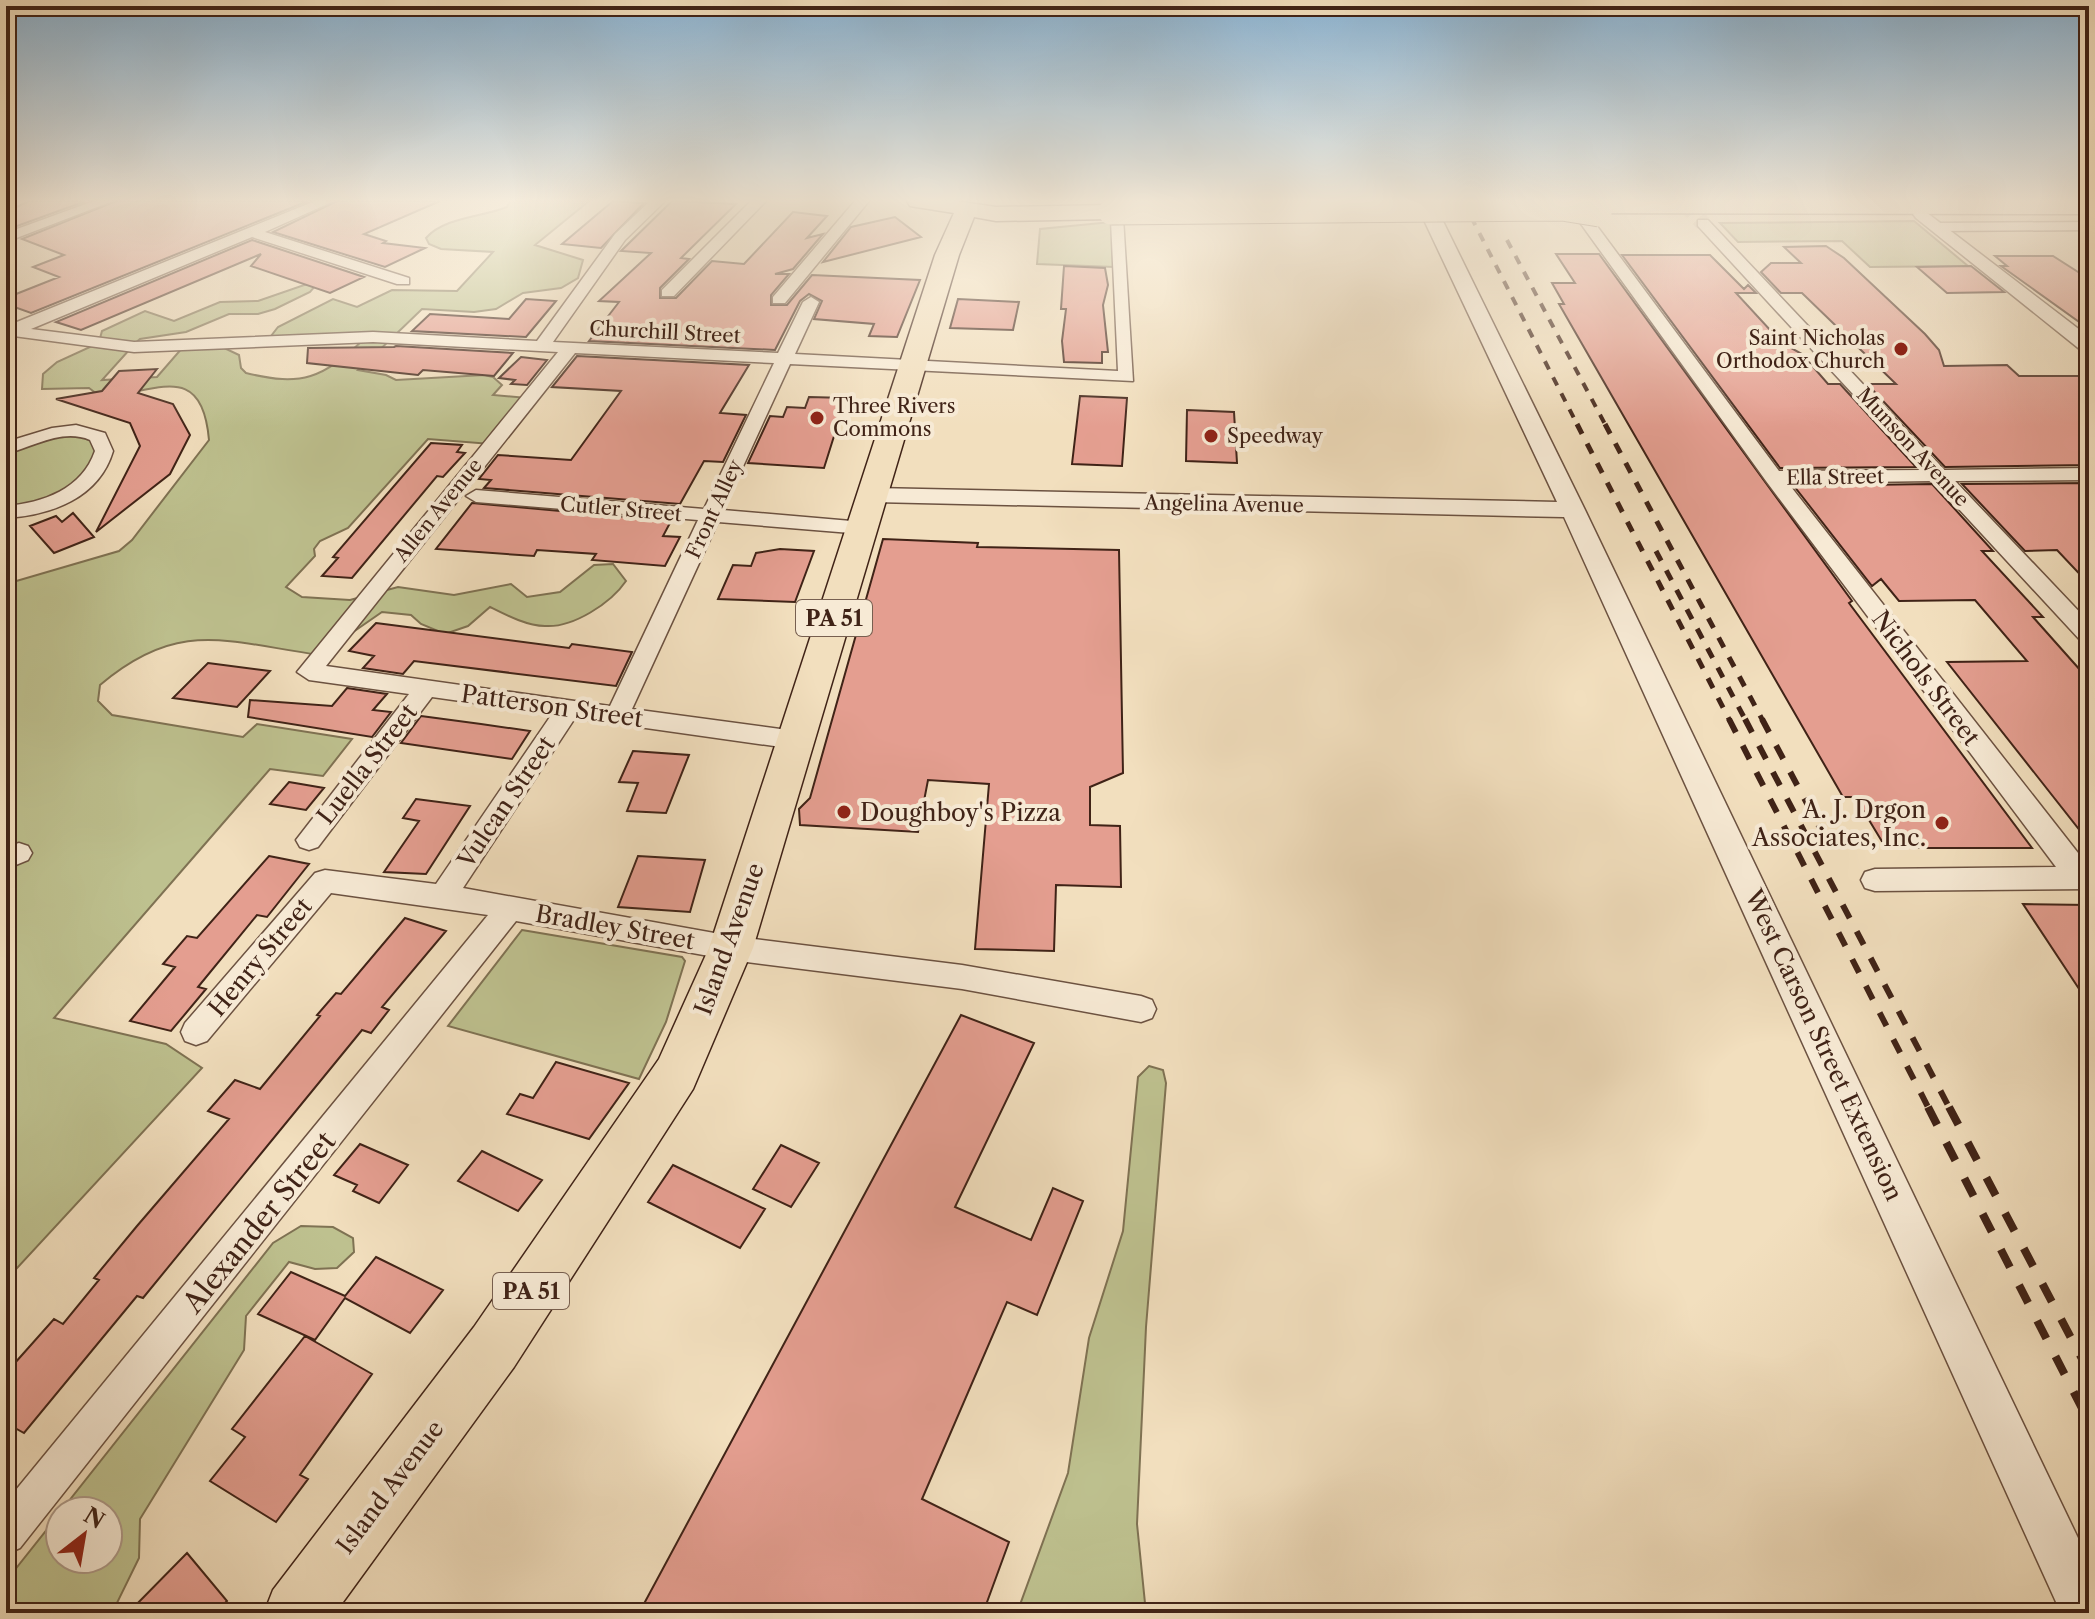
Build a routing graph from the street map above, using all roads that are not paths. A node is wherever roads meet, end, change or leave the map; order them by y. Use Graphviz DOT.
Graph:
graph roads {
  1 [pos="143,277"];
  2 [pos="389,277"];
  3 [pos="592,277"];
  4 [pos="684,277"];
  5 [pos="799,277"];
  6 [pos="941,277"];
  7 [pos="1119,277"];
  8 [pos="1461,277"];
  9 [pos="1631,277"];
  10 [pos="1753,277"];
  11 [pos="2001,277"];
  12 [pos="403,281"];
  13 [pos="668,293"];
  14 [pos="779,300"];
  15 [pos="811,302"];
  16 [pos="8,332"];
  17 [pos="541,347"];
  18 [pos="2089,347"];
  19 [pos="569,349"];
  20 [pos="784,361"];
  21 [pos="912,368"];
  22 [pos="6,448"];
  23 [pos="2089,474"];
  24 [pos="1939,476"];
  25 [pos="1773,477"];
  26 [pos="874,495"];
  27 [pos="476,496"];
  28 [pos="1573,510"];
  29 [pos="6,512"];
  30 [pos="710,517"];
  31 [pos="863,528"];
  32 [pos="2089,636"];
  33 [pos="309,672"];
  34 [pos="426,689"];
  35 [pos="569,708"];
  36 [pos="617,716"];
  37 [pos="795,740"];
  38 [pos="309,840"];
  39 [pos="2084,878"];
  40 [pos="1875,880"];
  41 [pos="325,881"];
  42 [pos="443,896"];
  43 [pos="510,908"];
  44 [pos="731,948"];
  45 [pos="1141,1009"];
  46 [pos="196,1032"];
  47 [pos="6,1534"];
  48 [pos="296,1613"];
  49 [pos="2087,1613"];
  1 -- 16 [label="street"];
  2 -- 12 [label="street"];
  3 -- 17 [label="street"];
  4 -- 13 [label="street"];
  5 -- 14 [label="street"];
  6 -- 21 [label="main road, Island Avenue / PA 51"];
  7 -- 21 [label="street, Churchill Street"];
  8 -- 28 [label="street, West Carson Street Extension"];
  9 -- 25 [label="street, Nichols Street"];
  10 -- 24 [label="street, Munson Avenue"];
  11 -- 18 [label="street"];
  15 -- 20 [label="street, Front Alley"];
  16 -- 17 [label="street, Churchill Street"];
  17 -- 19 [label="street, Churchill Street"];
  19 -- 20 [label="street, Churchill Street"];
  19 -- 33 [label="street, Allen Avenue"];
  20 -- 21 [label="street, Churchill Street"];
  20 -- 30 [label="street, Front Alley"];
  21 -- 26 [label="main road, Island Avenue / PA 51"];
  22 -- 29 [label="street"];
  23 -- 24 [label="street, Ella Street"];
  24 -- 25 [label="street, Ella Street"];
  24 -- 32 [label="street, Munson Avenue"];
  25 -- 39 [label="street, Nichols Street"];
  26 -- 28 [label="street, Angelina Avenue"];
  26 -- 31 [label="main road, Island Avenue / PA 51"];
  27 -- 30 [label="street, Cutler Street"];
  28 -- 49 [label="street, West Carson Street Extension"];
  30 -- 31 [label="street, Cutler Street"];
  30 -- 36 [label="street, Front Alley"];
  31 -- 37 [label="main road, Island Avenue / PA 51"];
  33 -- 34 [label="street, Patterson Street"];
  34 -- 35 [label="street, Patterson Street"];
  34 -- 38 [label="street, Luella Street"];
  35 -- 36 [label="street, Patterson Street"];
  35 -- 42 [label="street, Vulcan Street"];
  36 -- 37 [label="street, Patterson Street"];
  37 -- 44 [label="main road, Island Avenue / PA 51"];
  39 -- 40 [label="street"];
  41 -- 42 [label="street, Bradley Street"];
  41 -- 46 [label="street, Henry Street"];
  42 -- 43 [label="street, Bradley Street"];
  43 -- 44 [label="street, Bradley Street"];
  43 -- 47 [label="street, Alexander Street"];
  44 -- 45 [label="street, Bradley Street"];
  44 -- 48 [label="main road, Island Avenue / PA 51"];
}
